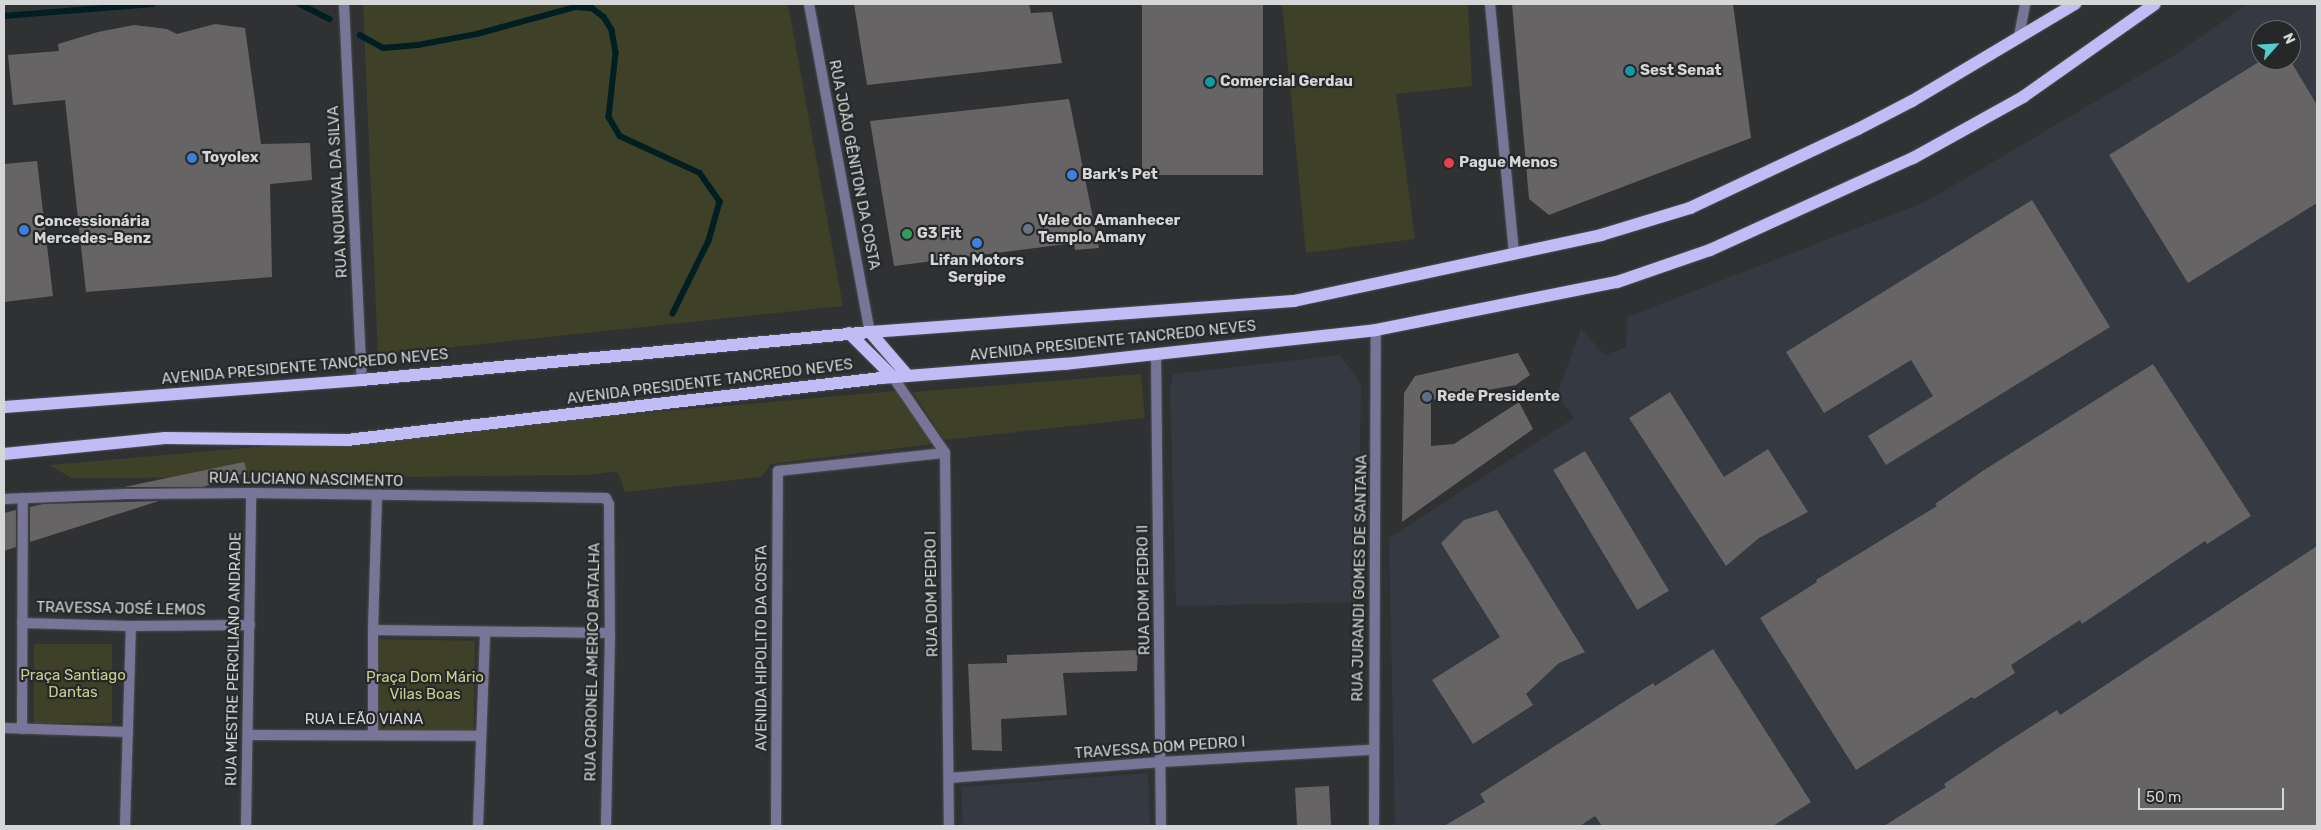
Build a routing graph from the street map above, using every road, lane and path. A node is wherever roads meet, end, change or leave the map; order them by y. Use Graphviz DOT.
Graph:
graph roads {
  1 [pos="344,4"];
  2 [pos="808,4"];
  3 [pos="1490,4"];
  4 [pos="2025,4"];
  5 [pos="2075,4"];
  6 [pos="2155,4"];
  7 [pos="2019,36"];
  8 [pos="1514,254"];
  9 [pos="1376,330"];
  10 [pos="870,332"];
  11 [pos="849,333"];
  12 [pos="1156,353"];
  13 [pos="908,376"];
  14 [pos="893,377"];
  15 [pos="362,380"];
  16 [pos="4,407"];
  17 [pos="945,453"];
  18 [pos="4,454"];
  19 [pos="251,493"];
  20 [pos="377,496"];
  21 [pos="23,498"];
  22 [pos="4,499"];
  23 [pos="608,499"];
  24 [pos="22,623"];
  25 [pos="250,625"];
  26 [pos="131,626"];
  27 [pos="373,630"];
  28 [pos="485,633"];
  29 [pos="610,633"];
  30 [pos="4,728"];
  31 [pos="22,728"];
  32 [pos="128,732"];
  33 [pos="248,735"];
  34 [pos="373,736"];
  35 [pos="481,736"];
  36 [pos="1372,750"];
  37 [pos="1161,762"];
  38 [pos="949,778"];
  39 [pos="125,826"];
  40 [pos="246,826"];
  41 [pos="478,826"];
  42 [pos="606,826"];
  43 [pos="776,826"];
  44 [pos="949,826"];
  45 [pos="1161,826"];
  46 [pos="1374,826"];
  1 -- 15 [label="street, RUA NOURIVAL DA SILVA"];
  2 -- 10 [label="street, RUA JOÃO GÊNITON DA COSTA"];
  3 -- 8 [label="street"];
  4 -- 7 [label="street"];
  5 -- 7 [label="main road, AVENIDA PRESIDENTE TANCREDO NEVES"];
  6 -- 9 [label="main road, AVENIDA PRESIDENTE TANCREDO NEVES"];
  7 -- 8 [label="main road, AVENIDA PRESIDENTE TANCREDO NEVES"];
  8 -- 10 [label="main road, AVENIDA PRESIDENTE TANCREDO NEVES"];
  9 -- 12 [label="main road, AVENIDA PRESIDENTE TANCREDO NEVES"];
  9 -- 36 [label="street, RUA JURANDI GOMES DE SANTANA"];
  10 -- 11 [label="main road, AVENIDA PRESIDENTE TANCREDO NEVES"];
  10 -- 13 [label="main road"];
  11 -- 14 [label="main road"];
  11 -- 15 [label="main road, AVENIDA PRESIDENTE TANCREDO NEVES"];
  12 -- 13 [label="main road, AVENIDA PRESIDENTE TANCREDO NEVES"];
  12 -- 37 [label="street, RUA DOM PEDRO II"];
  13 -- 14 [label="main road, AVENIDA PRESIDENTE TANCREDO NEVES"];
  14 -- 17 [label="street"];
  14 -- 18 [label="main road, AVENIDA PRESIDENTE TANCREDO NEVES"];
  15 -- 16 [label="main road, AVENIDA PRESIDENTE TANCREDO NEVES"];
  17 -- 38 [label="street, RUA DOM PEDRO I"];
  17 -- 43 [label="street, AVENIDA HIPOLITO DA COSTA"];
  19 -- 20 [label="street, RUA LUCIANO NASCIMENTO"];
  19 -- 21 [label="street, RUA LUCIANO NASCIMENTO"];
  19 -- 25 [label="street, RUA MESTRE PERCILIANO ANDRADE"];
  20 -- 23 [label="street, RUA LUCIANO NASCIMENTO"];
  20 -- 27 [label="street"];
  21 -- 22 [label="street, RUA LUCIANO NASCIMENTO"];
  21 -- 24 [label="street"];
  23 -- 29 [label="street, RUA CORONEL AMERICO BATALHA"];
  24 -- 26 [label="street, TRAVESSA JOSÉ LEMOS"];
  24 -- 31 [label="street"];
  25 -- 26 [label="street, TRAVESSA JOSÉ LEMOS"];
  25 -- 33 [label="street, RUA MESTRE PERCILIANO ANDRADE"];
  26 -- 32 [label="street"];
  27 -- 28 [label="street"];
  27 -- 34 [label="street"];
  28 -- 29 [label="street"];
  28 -- 35 [label="street"];
  29 -- 42 [label="street, RUA CORONEL AMERICO BATALHA"];
  30 -- 31 [label="street"];
  31 -- 32 [label="street"];
  32 -- 39 [label="street"];
  33 -- 34 [label="street, RUA LEÃO VIANA"];
  33 -- 40 [label="street, RUA MESTRE PERCILIANO ANDRADE"];
  34 -- 35 [label="street, RUA LEÃO VIANA"];
  35 -- 41 [label="street"];
  36 -- 37 [label="street, TRAVESSA DOM PEDRO I"];
  36 -- 46 [label="street, RUA JURANDI GOMES DE SANTANA"];
  37 -- 38 [label="street, TRAVESSA DOM PEDRO I"];
  37 -- 45 [label="street, RUA DOM PEDRO II"];
  38 -- 44 [label="street, RUA DOM PEDRO I"];
}
